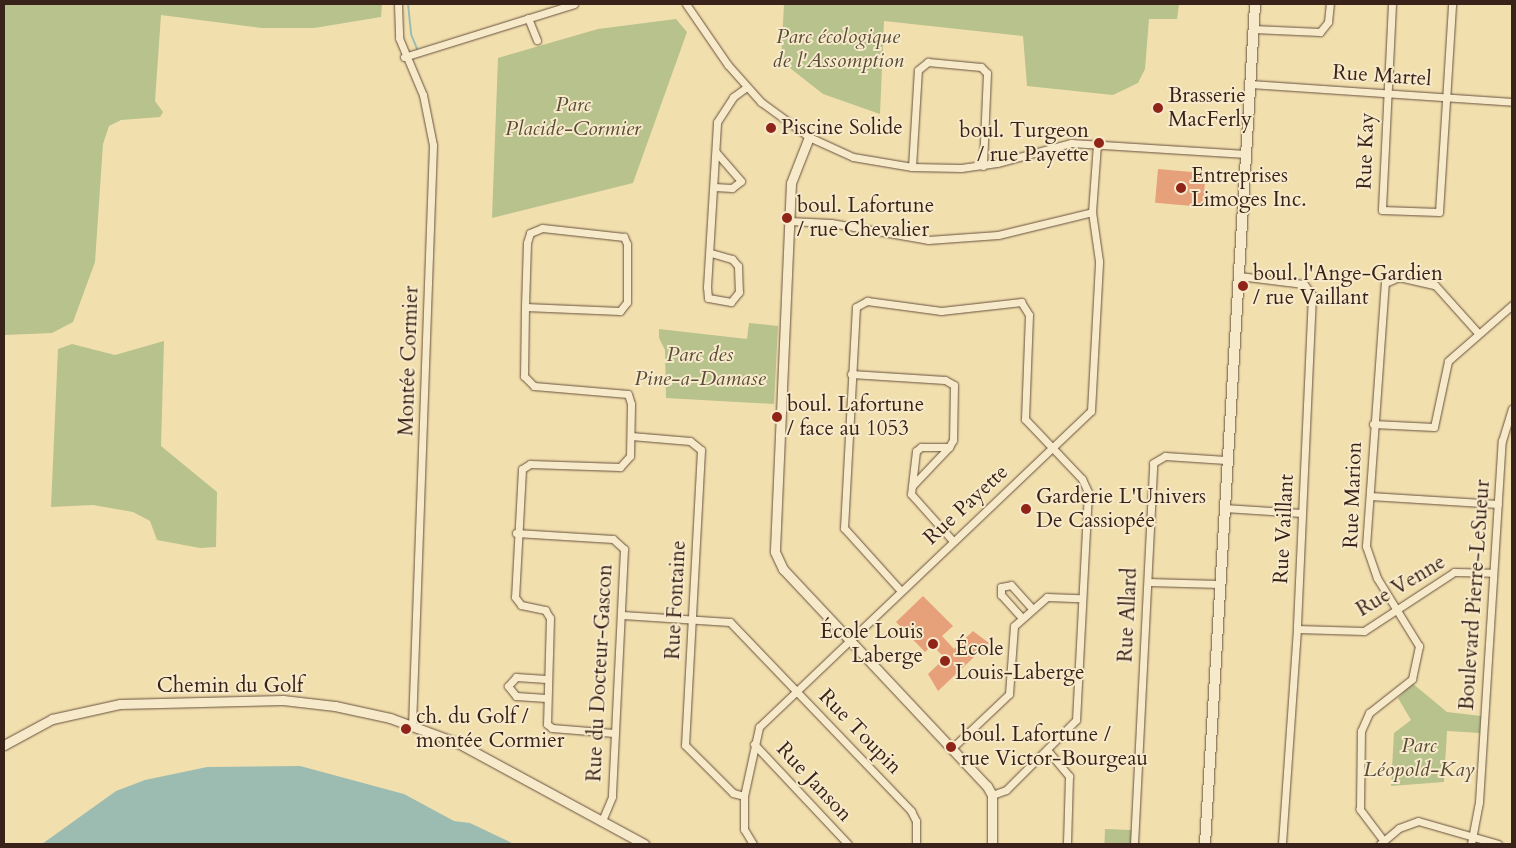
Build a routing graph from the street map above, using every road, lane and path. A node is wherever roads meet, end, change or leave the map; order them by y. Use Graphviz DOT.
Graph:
graph roads {
  1 [pos="398,4"];
  2 [pos="574,4"];
  3 [pos="688,4"];
  4 [pos="1255,4"];
  5 [pos="1330,4"];
  6 [pos="1392,4"];
  7 [pos="1452,4"];
  8 [pos="528,18"];
  9 [pos="1253,29"];
  10 [pos="537,40"];
  11 [pos="404,57"];
  12 [pos="1250,84"];
  13 [pos="748,87"];
  14 [pos="1386,95"];
  15 [pos="1447,98"];
  16 [pos="1512,102"];
  17 [pos="809,137"];
  18 [pos="1097,144"];
  19 [pos="716,152"];
  20 [pos="1246,154"];
  21 [pos="983,166"];
  22 [pos="912,167"];
  23 [pos="714,187"];
  24 [pos="1092,212"];
  25 [pos="789,221"];
  26 [pos="711,253"];
  27 [pos="1239,276"];
  28 [pos="1512,305"];
  29 [pos="525,307"];
  30 [pos="1478,333"];
  31 [pos="851,374"];
  32 [pos="1512,408"];
  33 [pos="1373,424"];
  34 [pos="631,436"];
  35 [pos="950,447"];
  36 [pos="1053,448"];
  37 [pos="1226,460"];
  38 [pos="912,486"];
  39 [pos="1370,496"];
  40 [pos="1498,504"];
  41 [pos="1224,508"];
  42 [pos="1302,513"];
  43 [pos="516,533"];
  44 [pos="952,541"];
  45 [pos="1493,573"];
  46 [pos="1148,582"];
  47 [pos="1219,584"];
  48 [pos="901,591"];
  49 [pos="1080,598"];
  50 [pos="1032,608"];
  51 [pos="1398,608"];
  52 [pos="622,614"];
  53 [pos="692,617"];
  54 [pos="1022,618"];
  55 [pos="1296,629"];
  56 [pos="849,640"];
  57 [pos="546,679"];
  58 [pos="796,690"];
  59 [pos="546,698"];
  60 [pos="412,725"];
  61 [pos="614,732"];
  62 [pos="754,744"];
  63 [pos="4,745"];
  64 [pos="951,749"];
  65 [pos="1048,751"];
  66 [pos="992,794"];
  67 [pos="744,796"];
  68 [pos="602,820"];
  69 [pos="1472,841"];
  70 [pos="1381,842"];
  71 [pos="644,844"];
  72 [pos="753,844"];
  73 [pos="848,844"];
  74 [pos="916,844"];
  75 [pos="992,844"];
  76 [pos="1067,844"];
  77 [pos="1134,844"];
  78 [pos="1205,844"];
  79 [pos="1282,844"];
  80 [pos="1498,844"];
  1 -- 11 [label="street, Montée Cormier"];
  2 -- 8 [label="street"];
  3 -- 13 [label="street"];
  4 -- 9 [label="main road"];
  5 -- 9 [label="street"];
  6 -- 14 [label="street, Rue Kay"];
  7 -- 15 [label="street"];
  8 -- 10 [label="street"];
  8 -- 11 [label="street"];
  9 -- 12 [label="main road"];
  11 -- 60 [label="street, Montée Cormier"];
  12 -- 14 [label="street, Rue Martel"];
  12 -- 20 [label="main road"];
  13 -- 17 [label="street"];
  13 -- 19 [label="street"];
  14 -- 15 [label="street, Rue Martel"];
  14 -- 15 [label="street, Rue Kay"];
  15 -- 16 [label="street, Rue Martel"];
  17 -- 22 [label="street"];
  17 -- 25 [label="street"];
  18 -- 20 [label="street"];
  18 -- 21 [label="street"];
  18 -- 24 [label="street, Rue Payette"];
  19 -- 23 [label="street"];
  19 -- 23 [label="street"];
  20 -- 27 [label="main road"];
  21 -- 22 [label="street"];
  21 -- 22 [label="street"];
  23 -- 26 [label="street"];
  24 -- 25 [label="street"];
  24 -- 36 [label="street, Rue Payette"];
  25 -- 56 [label="street"];
  26 -- 26 [label="street"];
  27 -- 37 [label="main road"];
  27 -- 42 [label="street, Rue Vaillant"];
  28 -- 30 [label="street"];
  29 -- 29 [label="street"];
  29 -- 34 [label="street"];
  30 -- 33 [label="street"];
  30 -- 33 [label="street, Rue Marion"];
  31 -- 35 [label="street"];
  31 -- 36 [label="street"];
  31 -- 48 [label="street"];
  32 -- 40 [label="street, Boulevard Pierre-LeSueur"];
  33 -- 39 [label="street, Rue Marion"];
  34 -- 43 [label="street"];
  34 -- 53 [label="street, Rue Fontaine"];
  35 -- 38 [label="street"];
  35 -- 38 [label="street"];
  36 -- 44 [label="street, Rue Payette"];
  36 -- 49 [label="street"];
  37 -- 41 [label="main road"];
  37 -- 46 [label="street, Rue Allard"];
  38 -- 44 [label="street"];
  39 -- 40 [label="street"];
  39 -- 51 [label="street, Rue Marion"];
  40 -- 45 [label="street, Boulevard Pierre-LeSueur"];
  41 -- 42 [label="street"];
  41 -- 47 [label="main road"];
  42 -- 55 [label="street, Rue Vaillant"];
  43 -- 52 [label="street, Rue du Docteur-Gascon"];
  43 -- 57 [label="street"];
  44 -- 48 [label="street, Rue Payette"];
  45 -- 51 [label="street, Rue Venne"];
  45 -- 69 [label="street, Boulevard Pierre-LeSueur"];
  46 -- 47 [label="street"];
  46 -- 77 [label="street, Rue Allard"];
  47 -- 78 [label="main road"];
  48 -- 56 [label="street, Rue Payette"];
  49 -- 50 [label="street"];
  49 -- 65 [label="street"];
  50 -- 54 [label="street"];
  50 -- 54 [label="street"];
  51 -- 55 [label="street, Rue Venne"];
  51 -- 70 [label="street, Rue Marion"];
  52 -- 53 [label="street, Rue Toupin"];
  52 -- 61 [label="street, Rue du Docteur-Gascon"];
  53 -- 58 [label="street, Rue Toupin"];
  53 -- 67 [label="street, Rue Fontaine"];
  54 -- 64 [label="street"];
  55 -- 79 [label="street, Rue Vaillant"];
  56 -- 58 [label="street, Rue Payette"];
  56 -- 64 [label="street"];
  57 -- 59 [label="street"];
  57 -- 59 [label="street"];
  58 -- 62 [label="street, Rue Payette"];
  58 -- 74 [label="street, Rue Toupin"];
  59 -- 61 [label="street"];
  60 -- 63 [label="street, Chemin du Golf"];
  60 -- 68 [label="street, Chemin du Golf"];
  61 -- 68 [label="street, Rue du Docteur-Gascon"];
  62 -- 67 [label="street, Rue Payette"];
  62 -- 73 [label="street, Rue Janson"];
  64 -- 66 [label="street"];
  65 -- 66 [label="street"];
  65 -- 76 [label="street"];
  66 -- 75 [label="street"];
  67 -- 72 [label="street, Rue Payette"];
  68 -- 71 [label="street, Chemin du Golf"];
  69 -- 70 [label="street"];
  69 -- 80 [label="street"];
}
